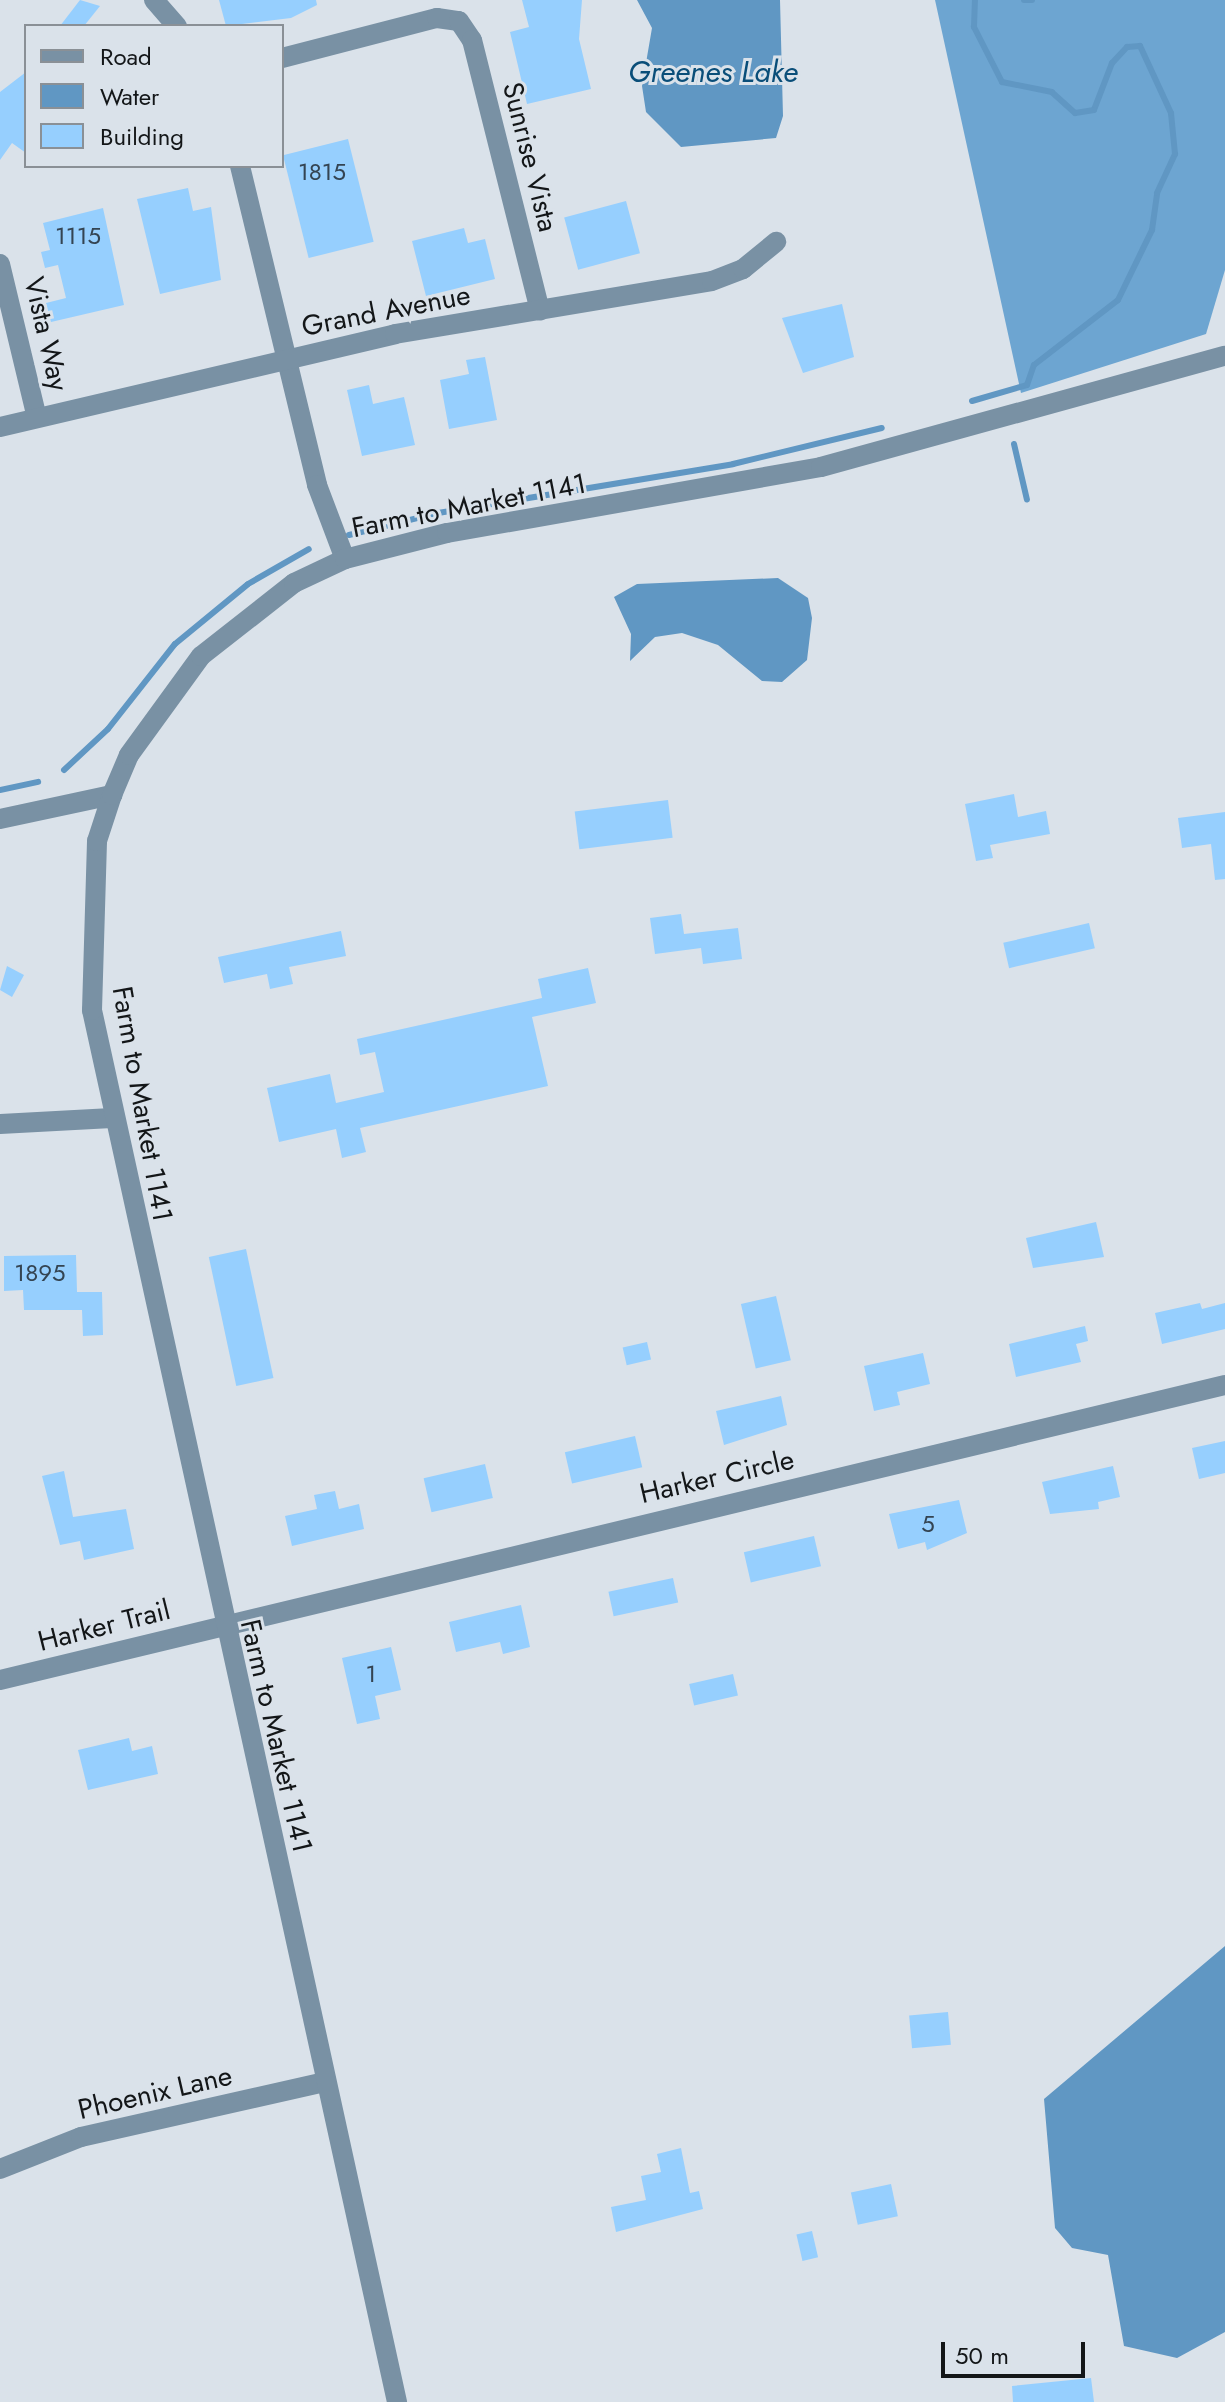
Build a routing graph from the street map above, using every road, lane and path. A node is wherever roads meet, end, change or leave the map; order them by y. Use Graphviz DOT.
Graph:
graph roads {
  1 [pos="154,0"];
  2 [pos="175,24"];
  3 [pos="284,57"];
  4 [pos="240,168"];
  5 [pos="776,242"];
  6 [pos="0,264"];
  7 [pos="540,311"];
  8 [pos="1225,356"];
  9 [pos="285,359"];
  10 [pos="37,418"];
  11 [pos="0,427"];
  12 [pos="345,559"];
  13 [pos="112,795"];
  14 [pos="0,819"];
  15 [pos="112,1118"];
  16 [pos="0,1124"];
  17 [pos="1225,1385"];
  18 [pos="222,1626"];
  19 [pos="0,1680"];
  20 [pos="326,2082"];
  21 [pos="0,2169"];
  22 [pos="397,2402"];
  1 -- 2 [label="street"];
  3 -- 7 [label="street, Sunrise Vista"];
  4 -- 9 [label="street"];
  5 -- 7 [label="street, Grand Avenue"];
  6 -- 10 [label="street, Vista Way"];
  7 -- 9 [label="street, Grand Avenue"];
  8 -- 12 [label="street, Farm to Market 1141"];
  9 -- 10 [label="street, Grand Avenue"];
  9 -- 12 [label="street"];
  10 -- 11 [label="street, Grand Avenue"];
  12 -- 13 [label="street, Farm to Market 1141"];
  13 -- 14 [label="street"];
  13 -- 15 [label="street, Farm to Market 1141"];
  15 -- 16 [label="street"];
  15 -- 18 [label="street, Farm to Market 1141"];
  17 -- 18 [label="street, Harker Circle"];
  18 -- 19 [label="street, Harker Trail"];
  18 -- 20 [label="street, Farm to Market 1141"];
  20 -- 21 [label="street, Phoenix Lane"];
  20 -- 22 [label="street, Farm to Market 1141"];
}
